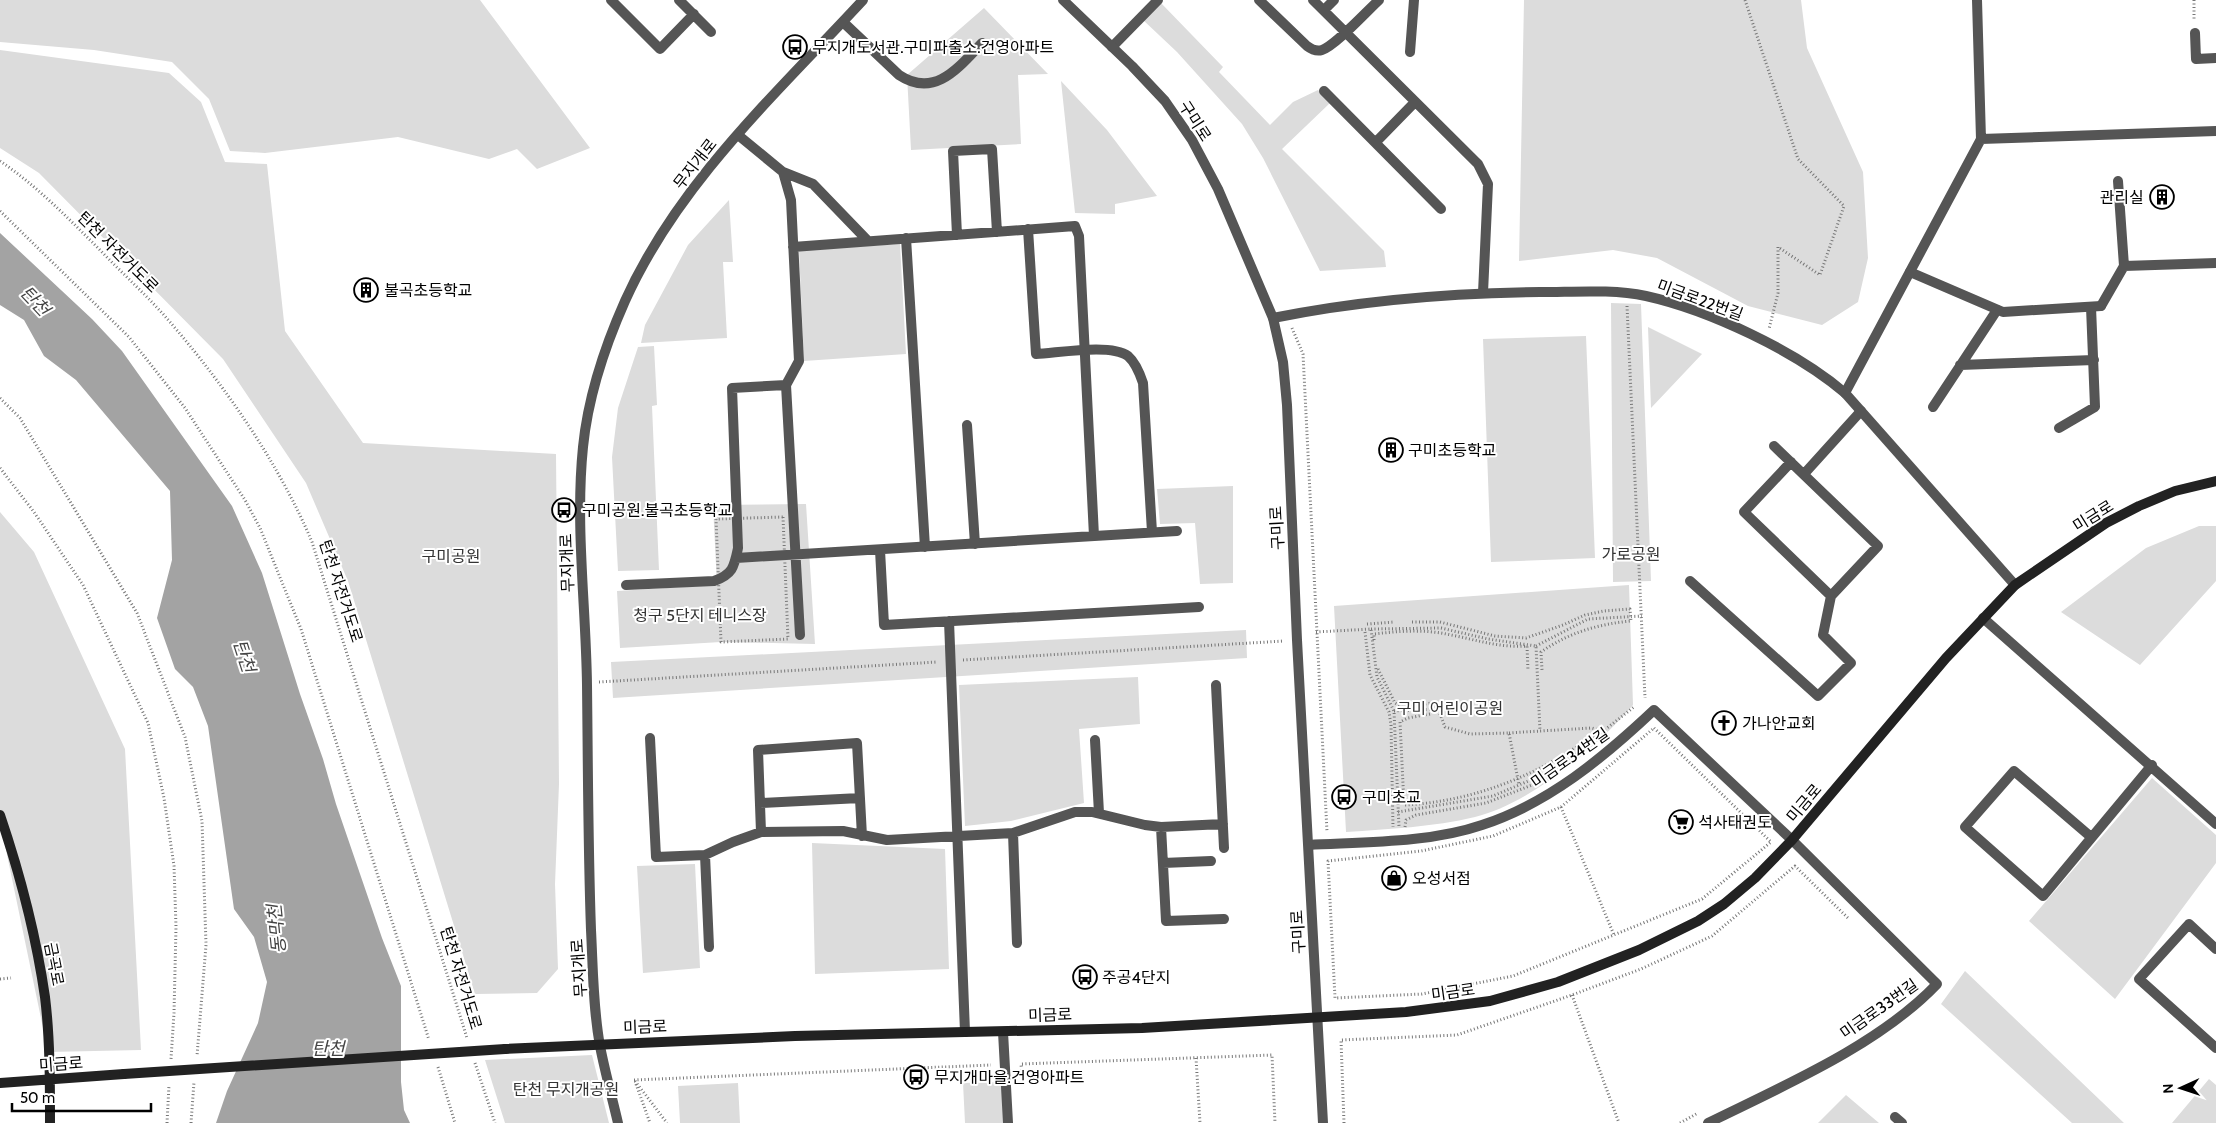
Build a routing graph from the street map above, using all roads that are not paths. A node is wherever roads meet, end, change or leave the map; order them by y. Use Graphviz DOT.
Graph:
graph roads {
  1 [pos="611,0"];
  2 [pos="679,0"];
  3 [pos="863,0"];
  4 [pos="1063,0"];
  5 [pos="1158,0"];
  6 [pos="1259,0"];
  7 [pos="1314,0"];
  8 [pos="1334,0"];
  9 [pos="1379,0"];
  10 [pos="1414,0"];
  11 [pos="1977,0"];
  12 [pos="1324,10"];
  13 [pos="694,14"];
  14 [pos="843,22"];
  15 [pos="711,32"];
  16 [pos="1345,32"];
  17 [pos="2195,33"];
  18 [pos="982,43"];
  19 [pos="1112,47"];
  20 [pos="1410,52"];
  21 [pos="2216,58"];
  22 [pos="1324,91"];
  23 [pos="1416,102"];
  24 [pos="2216,130"];
  25 [pos="738,135"];
  26 [pos="1981,139"];
  27 [pos="1376,142"];
  28 [pos="783,172"];
  29 [pos="2118,181"];
  30 [pos="1441,209"];
  31 [pos="1028,229"];
  32 [pos="997,232"];
  33 [pos="957,235"];
  34 [pos="906,238"];
  35 [pos="868,242"];
  36 [pos="793,247"];
  37 [pos="2216,263"];
  38 [pos="2124,266"];
  39 [pos="1910,272"];
  40 [pos="1483,293"];
  41 [pos="2096,306"];
  42 [pos="1996,310"];
  43 [pos="1273,318"];
  44 [pos="1085,350"];
  45 [pos="2094,360"];
  46 [pos="1960,365"];
  47 [pos="786,385"];
  48 [pos="1845,393"];
  49 [pos="1933,407"];
  50 [pos="1861,411"];
  51 [pos="967,425"];
  52 [pos="2060,428"];
  53 [pos="1774,446"];
  54 [pos="1791,462"];
  55 [pos="1804,474"];
  56 [pos="2216,481"];
  57 [pos="1177,531"];
  58 [pos="1152,532"];
  59 [pos="1094,536"];
  60 [pos="975,544"];
  61 [pos="925,547"];
  62 [pos="880,550"];
  63 [pos="796,555"];
  64 [pos="736,558"];
  65 [pos="1690,581"];
  66 [pos="2015,585"];
  67 [pos="626,586"];
  68 [pos="1831,596"];
  69 [pos="1199,607"];
  70 [pos="1983,618"];
  71 [pos="949,621"];
  72 [pos="800,635"];
  73 [pos="1216,685"];
  74 [pos="650,738"];
  75 [pos="1095,740"];
  76 [pos="2152,765"];
  77 [pos="860,798"];
  78 [pos="760,803"];
  79 [pos="1099,813"];
  80 [pos="0,815"];
  81 [pos="1223,824"];
  82 [pos="2216,824"];
  83 [pos="1161,827"];
  84 [pos="761,832"];
  85 [pos="1013,833"];
  86 [pos="862,836"];
  87 [pos="958,837"];
  88 [pos="2091,837"];
  89 [pos="1792,840"];
  90 [pos="1309,845"];
  91 [pos="1224,848"];
  92 [pos="706,854"];
  93 [pos="1211,860"];
  94 [pos="1162,863"];
  95 [pos="1224,919"];
  96 [pos="1017,943"];
  97 [pos="709,947"];
  98 [pos="2216,949"];
  99 [pos="1318,1018"];
  100 [pos="965,1032"];
  101 [pos="1003,1032"];
  102 [pos="600,1044"];
  103 [pos="2216,1048"];
  104 [pos="50,1080"];
  105 [pos="0,1083"];
  106 [pos="50,1123"];
  107 [pos="618,1123"];
  108 [pos="1008,1123"];
  109 [pos="1323,1123"];
  110 [pos="1708,1123"];
  1 -- 13 [label="street"];
  2 -- 13 [label="street"];
  3 -- 14 [label="street, 무지개로"];
  4 -- 19 [label="street, 구미로"];
  5 -- 19 [label="street"];
  6 -- 16 [label="street"];
  7 -- 12 [label="street"];
  8 -- 12 [label="street"];
  9 -- 16 [label="street"];
  10 -- 20 [label="street"];
  11 -- 26 [label="street"];
  12 -- 16 [label="street"];
  13 -- 15 [label="street"];
  14 -- 18 [label="street"];
  14 -- 25 [label="street, 무지개로"];
  16 -- 23 [label="street"];
  17 -- 21 [label="street"];
  19 -- 43 [label="street, 구미로"];
  22 -- 27 [label="street"];
  23 -- 27 [label="street"];
  23 -- 40 [label="street"];
  24 -- 26 [label="street"];
  25 -- 28 [label="street"];
  25 -- 102 [label="street, 무지개로"];
  26 -- 39 [label="street"];
  27 -- 30 [label="street"];
  28 -- 35 [label="street"];
  28 -- 36 [label="street"];
  29 -- 38 [label="street"];
  31 -- 32 [label="street"];
  31 -- 44 [label="street"];
  31 -- 44 [label="street"];
  32 -- 33 [label="street"];
  32 -- 33 [label="street"];
  33 -- 34 [label="street"];
  34 -- 35 [label="street"];
  34 -- 61 [label="street"];
  35 -- 36 [label="street"];
  36 -- 47 [label="street"];
  37 -- 38 [label="street"];
  38 -- 41 [label="street"];
  39 -- 42 [label="street"];
  39 -- 48 [label="street"];
  40 -- 43 [label="street, 미금로22번길"];
  40 -- 48 [label="street, 미금로22번길"];
  41 -- 42 [label="street"];
  41 -- 45 [label="street"];
  42 -- 46 [label="street"];
  43 -- 90 [label="street, 구미로"];
  44 -- 58 [label="street"];
  44 -- 59 [label="street"];
  45 -- 46 [label="street"];
  45 -- 52 [label="street"];
  46 -- 49 [label="street"];
  47 -- 63 [label="street"];
  47 -- 64 [label="street"];
  48 -- 50 [label="street, 미금로22번길"];
  50 -- 55 [label="street"];
  50 -- 66 [label="street, 미금로22번길"];
  51 -- 60 [label="street"];
  53 -- 54 [label="street"];
  54 -- 55 [label="street"];
  54 -- 68 [label="street"];
  55 -- 68 [label="street"];
  56 -- 66 [label="main road, 미금로"];
  57 -- 58 [label="street"];
  58 -- 59 [label="street"];
  59 -- 60 [label="street"];
  60 -- 61 [label="street"];
  61 -- 62 [label="street"];
  62 -- 63 [label="street"];
  62 -- 71 [label="street"];
  63 -- 64 [label="street"];
  63 -- 72 [label="street"];
  64 -- 67 [label="street"];
  65 -- 68 [label="street"];
  66 -- 70 [label="main road, 미금로"];
  69 -- 71 [label="street"];
  70 -- 76 [label="street"];
  70 -- 89 [label="main road, 미금로"];
  71 -- 87 [label="street"];
  73 -- 81 [label="street"];
  74 -- 92 [label="street"];
  75 -- 79 [label="street"];
  76 -- 82 [label="street"];
  76 -- 88 [label="street"];
  77 -- 78 [label="street"];
  77 -- 78 [label="street"];
  77 -- 86 [label="street"];
  78 -- 84 [label="street"];
  79 -- 83 [label="street"];
  79 -- 85 [label="street"];
  80 -- 104 [label="main road, 금곡로"];
  81 -- 83 [label="street"];
  81 -- 91 [label="street"];
  83 -- 94 [label="street"];
  84 -- 86 [label="street"];
  84 -- 92 [label="street"];
  85 -- 87 [label="street"];
  85 -- 96 [label="street"];
  86 -- 87 [label="street"];
  87 -- 100 [label="street"];
  88 -- 88 [label="street"];
  89 -- 90 [label="street, 미금로34번길"];
  89 -- 99 [label="main road, 미금로"];
  89 -- 110 [label="street, 미금로33번길"];
  90 -- 99 [label="street, 구미로"];
  92 -- 97 [label="street"];
  93 -- 94 [label="street"];
  94 -- 95 [label="street"];
  98 -- 103 [label="street"];
  99 -- 101 [label="main road, 미금로"];
  99 -- 109 [label="street, 구미로"];
  100 -- 101 [label="main road, 미금로"];
  100 -- 102 [label="main road, 미금로"];
  101 -- 108 [label="street"];
  102 -- 104 [label="main road, 미금로, bridge"];
  102 -- 107 [label="street, 무지개로"];
  104 -- 105 [label="main road, 미금로"];
  104 -- 106 [label="main road, 금곡로"];
}
